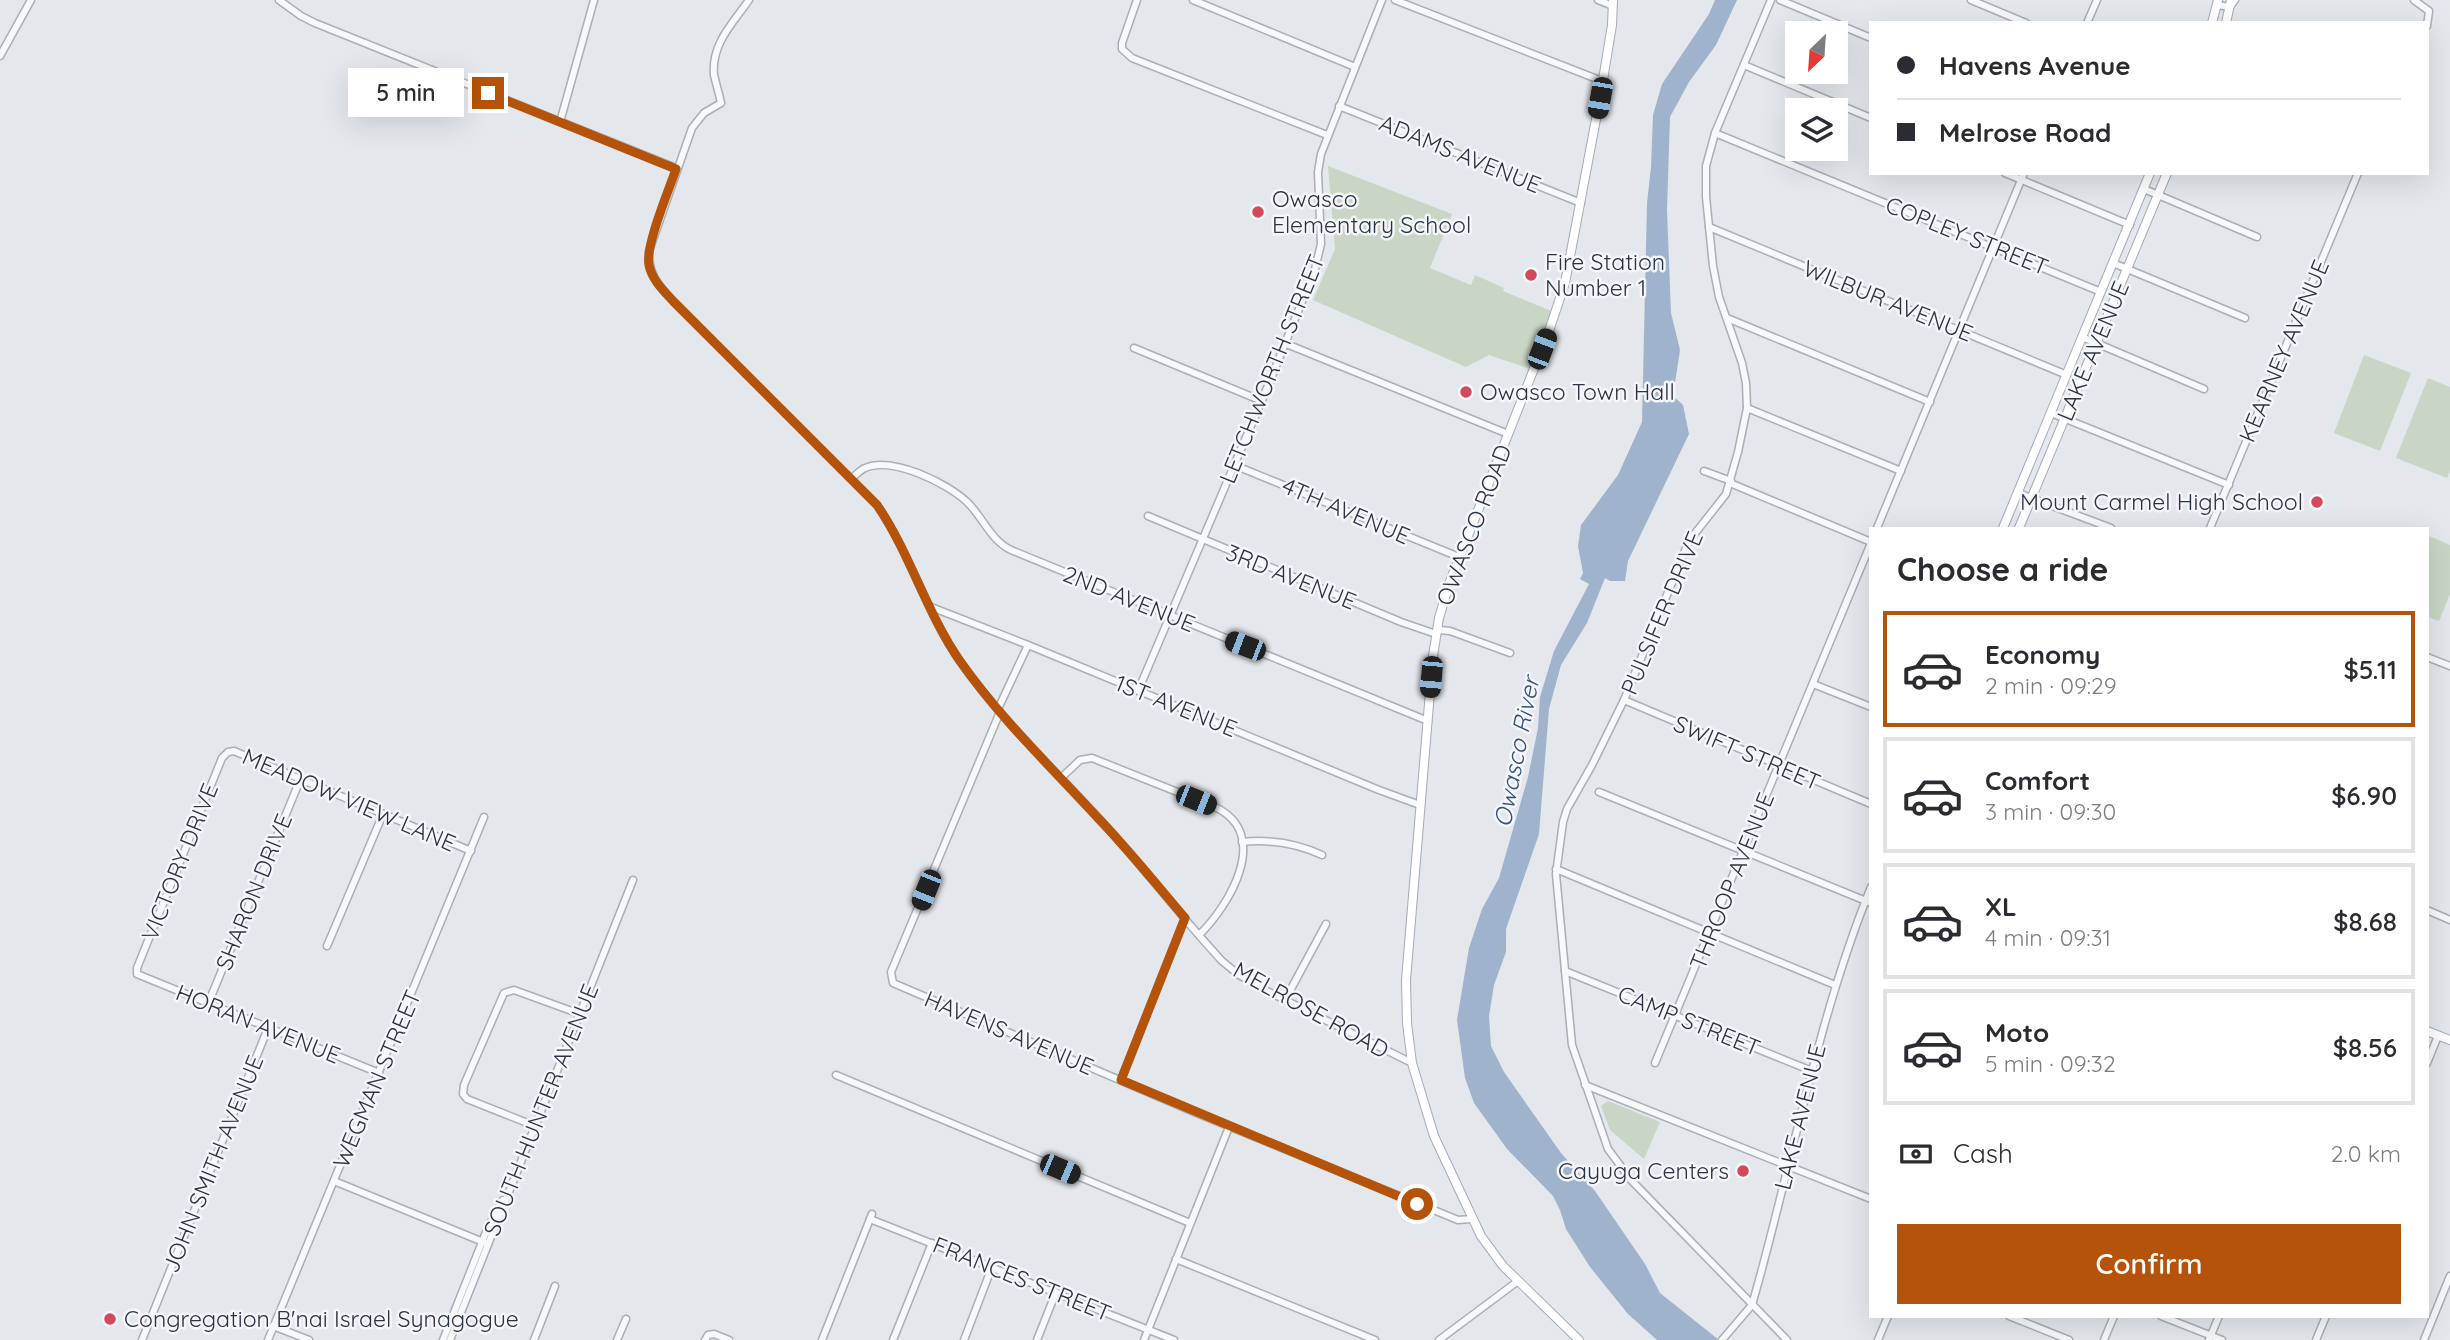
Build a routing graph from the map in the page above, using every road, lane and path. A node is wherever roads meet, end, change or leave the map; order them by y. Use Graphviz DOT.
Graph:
graph roads {
  1 [pos="31,0"];
  2 [pos="279,0"];
  3 [pos="594,0"];
  4 [pos="749,0"];
  5 [pos="1137,0"];
  6 [pos="1194,0"];
  7 [pos="1382,0"];
  8 [pos="1395,0"];
  9 [pos="1598,0"];
  10 [pos="1771,0"];
  11 [pos="1780,0"];
  12 [pos="1971,0"];
  13 [pos="2096,0"];
  14 [pos="2414,0"];
  15 [pos="2218,2"];
  16 [pos="2232,2"];
  17 [pos="1613,3"];
  18 [pos="2021,21"];
  19 [pos="2088,21"];
  20 [pos="2213,21"];
  21 [pos="2227,21"];
  22 [pos="2428,21"];
  23 [pos="1869,37"];
  24 [pos="0,57"];
  25 [pos="1744,65"];
  26 [pos="1355,67"];
  27 [pos="1602,81"];
  28 [pos="1339,106"];
  29 [pos="1869,117"];
  30 [pos="560,122"];
  31 [pos="1715,133"];
  32 [pos="1327,135"];
  33 [pos="676,169"];
  34 [pos="2149,175"];
  35 [pos="2166,175"];
  36 [pos="2357,175"];
  37 [pos="2023,177"];
  38 [pos="2144,189"];
  39 [pos="2158,194"];
  40 [pos="1581,203"];
  41 [pos="2130,225"];
  42 [pos="1709,227"];
  43 [pos="2257,237"];
  44 [pos="1994,247"];
  45 [pos="2113,263"];
  46 [pos="2126,269"];
  47 [pos="2101,292"];
  48 [pos="1727,318"];
  49 [pos="2245,318"];
  50 [pos="1959,330"];
  51 [pos="2082,337"];
  52 [pos="1284,343"];
  53 [pos="2096,343"];
  54 [pos="1134,348"];
  55 [pos="2067,375"];
  56 [pos="2204,389"];
  57 [pos="1262,401"];
  58 [pos="1930,402"];
  59 [pos="1747,408"];
  60 [pos="2051,412"];
  61 [pos="2065,418"];
  62 [pos="1508,434"];
  63 [pos="1234,465"];
  64 [pos="1704,471"];
  65 [pos="1901,471"];
  66 [pos="852,478"];
  67 [pos="1730,482"];
  68 [pos="2228,485"];
  69 [pos="2018,492"];
  70 [pos="2032,496"];
  71 [pos="1148,516"];
  72 [pos="1877,527"];
  73 [pos="2003,527"];
  74 [pos="2019,527"];
  75 [pos="2109,527"];
  76 [pos="2210,527"];
  77 [pos="1202,540"];
  78 [pos="1869,541"];
  79 [pos="1869,547"];
  80 [pos="1459,557"];
  81 [pos="930,607"];
  82 [pos="1170,615"];
  83 [pos="1436,634"];
  84 [pos="1028,645"];
  85 [pos="1510,653"];
  86 [pos="2429,658"];
  87 [pos="2450,666"];
  88 [pos="1813,684"];
  89 [pos="1138,691"];
  90 [pos="1624,701"];
  91 [pos="1869,706"];
  92 [pos="999,711"];
  93 [pos="1427,721"];
  94 [pos="228,752"];
  95 [pos="1779,767"];
  96 [pos="1061,778"];
  97 [pos="300,780"];
  98 [pos="1599,792"];
  99 [pos="1869,803"];
  100 [pos="1420,805"];
  101 [pos="383,814"];
  102 [pos="484,817"];
  103 [pos="1242,842"];
  104 [pos="471,851"];
  105 [pos="1743,851"];
  106 [pos="1322,855"];
  107 [pos="1556,869"];
  108 [pos="633,880"];
  109 [pos="1868,902"];
  110 [pos="2429,911"];
  111 [pos="1185,918"];
  112 [pos="2450,920"];
  113 [pos="1326,924"];
  114 [pos="1710,934"];
  115 [pos="1199,935"];
  116 [pos="327,946"];
  117 [pos="1565,971"];
  118 [pos="138,974"];
  119 [pos="1835,985"];
  120 [pos="1285,1000"];
  121 [pos="208,1004"];
  122 [pos="579,1014"];
  123 [pos="1675,1016"];
  124 [pos="268,1028"];
  125 [pos="2429,1032"];
  126 [pos="2438,1035"];
  127 [pos="2450,1041"];
  128 [pos="2429,1058"];
  129 [pos="1412,1063"];
  130 [pos="1655,1063"];
  131 [pos="1812,1071"];
  132 [pos="379,1073"];
  133 [pos="836,1074"];
  134 [pos="1121,1080"];
  135 [pos="1585,1085"];
  136 [pos="535,1126"];
  137 [pos="1229,1127"];
  138 [pos="1788,1166"];
  139 [pos="334,1181"];
  140 [pos="1869,1198"];
  141 [pos="1472,1220"];
  142 [pos="1191,1223"];
  143 [pos="485,1243"];
  144 [pos="932,1243"];
  145 [pos="1176,1259"];
  146 [pos="992,1267"];
  147 [pos="2450,1276"];
  148 [pos="1518,1281"];
  149 [pos="555,1286"];
  150 [pos="1056,1292"];
  151 [pos="1752,1306"];
  152 [pos="1887,1318"];
  153 [pos="2014,1318"];
  154 [pos="2113,1318"];
  155 [pos="2165,1318"];
  156 [pos="2218,1318"];
  157 [pos="2325,1318"];
  158 [pos="626,1319"];
  159 [pos="273,1326"];
  160 [pos="1149,1329"];
  161 [pos="2210,1338"];
  162 [pos="142,1340"];
  163 [pos="268,1340"];
  164 [pos="309,1340"];
  165 [pos="443,1340"];
  166 [pos="450,1340"];
  167 [pos="534,1340"];
  168 [pos="617,1340"];
  169 [pos="705,1340"];
  170 [pos="729,1340"];
  171 [pos="822,1340"];
  172 [pos="893,1340"];
  173 [pos="964,1340"];
  174 [pos="1037,1340"];
  175 [pos="1144,1340"];
  176 [pos="1174,1340"];
  177 [pos="1375,1340"];
  178 [pos="1439,1340"];
  179 [pos="1579,1340"];
  180 [pos="1722,1340"];
  181 [pos="1787,1340"];
  182 [pos="1878,1340"];
  183 [pos="2069,1340"];
  184 [pos="2104,1340"];
  185 [pos="2222,1340"];
  186 [pos="2316,1340"];
  187 [pos="2424,1340"];
  1 -- 24 [label="street"];
  2 -- 30 [label="street"];
  3 -- 30 [label="street"];
  4 -- 33 [label="street, MELROSE ROAD"];
  5 -- 32 [label="street"];
  6 -- 26 [label="street"];
  7 -- 26 [label="street, LETCHWORTH STREET"];
  8 -- 27 [label="street"];
  9 -- 17 [label="street"];
  10 -- 25 [label="street, PULSIFER DRIVE"];
  11 -- 23 [label="street"];
  12 -- 18 [label="street"];
  13 -- 19 [label="street"];
  14 -- 22 [label="street"];
  15 -- 16 [label="street"];
  15 -- 20 [label="main road"];
  16 -- 21 [label="main road"];
  17 -- 27 [label="main road, OWASCO ROAD"];
  25 -- 29 [label="street"];
  25 -- 31 [label="street, PULSIFER DRIVE"];
  26 -- 28 [label="street, LETCHWORTH STREET"];
  27 -- 40 [label="main road, OWASCO ROAD"];
  28 -- 32 [label="street, LETCHWORTH STREET"];
  28 -- 40 [label="street, ADAMS AVENUE"];
  30 -- 33 [label="street"];
  31 -- 42 [label="street, PULSIFER DRIVE"];
  31 -- 44 [label="street, COPLEY STREET"];
  32 -- 52 [label="street, LETCHWORTH STREET"];
  33 -- 66 [label="street, MELROSE ROAD"];
  34 -- 38 [label="main road, LAKE AVENUE"];
  35 -- 39 [label="main road, LAKE AVENUE"];
  36 -- 68 [label="street, KEARNEY AVENUE"];
  37 -- 41 [label="street"];
  37 -- 44 [label="street"];
  38 -- 39 [label="street"];
  38 -- 41 [label="main road, LAKE AVENUE"];
  39 -- 43 [label="street"];
  39 -- 46 [label="main road, LAKE AVENUE"];
  40 -- 62 [label="main road, OWASCO ROAD"];
  41 -- 45 [label="main road, LAKE AVENUE"];
  42 -- 48 [label="street, PULSIFER DRIVE"];
  42 -- 50 [label="street, WILBUR AVENUE"];
  44 -- 47 [label="street, COPLEY STREET"];
  44 -- 50 [label="street"];
  45 -- 46 [label="street"];
  45 -- 47 [label="main road, LAKE AVENUE"];
  46 -- 49 [label="street"];
  46 -- 53 [label="main road, LAKE AVENUE"];
  47 -- 51 [label="main road, LAKE AVENUE"];
  48 -- 58 [label="street"];
  48 -- 59 [label="street, PULSIFER DRIVE"];
  50 -- 55 [label="street, WILBUR AVENUE"];
  50 -- 58 [label="street"];
  51 -- 53 [label="street"];
  51 -- 55 [label="main road, LAKE AVENUE"];
  52 -- 57 [label="street, LETCHWORTH STREET"];
  52 -- 62 [label="street"];
  53 -- 56 [label="street"];
  53 -- 61 [label="main road, LAKE AVENUE"];
  54 -- 57 [label="street"];
  55 -- 60 [label="main road, LAKE AVENUE"];
  57 -- 63 [label="street, LETCHWORTH STREET"];
  58 -- 65 [label="street"];
  59 -- 65 [label="street"];
  59 -- 67 [label="street, PULSIFER DRIVE"];
  60 -- 61 [label="street"];
  60 -- 69 [label="main road, LAKE AVENUE"];
  61 -- 68 [label="street"];
  61 -- 70 [label="main road, LAKE AVENUE"];
  62 -- 80 [label="main road, OWASCO ROAD"];
  63 -- 77 [label="street, LETCHWORTH STREET"];
  63 -- 80 [label="street, 4TH AVENUE"];
  64 -- 67 [label="street"];
  65 -- 72 [label="street"];
  66 -- 81 [label="street, MELROSE ROAD"];
  66 -- 82 [label="street, 2ND AVENUE"];
  67 -- 78 [label="street"];
  67 -- 90 [label="street, PULSIFER DRIVE"];
  68 -- 76 [label="street, KEARNEY AVENUE"];
  69 -- 70 [label="street"];
  69 -- 73 [label="main road, LAKE AVENUE"];
  70 -- 74 [label="main road, LAKE AVENUE"];
  70 -- 75 [label="street"];
  71 -- 77 [label="street, 3RD AVENUE"];
  77 -- 82 [label="street, LETCHWORTH STREET"];
  77 -- 83 [label="street, 3RD AVENUE"];
  79 -- 88 [label="street, THROOP AVENUE"];
  80 -- 83 [label="main road, OWASCO ROAD"];
  81 -- 84 [label="street, 1ST AVENUE"];
  81 -- 92 [label="street, MELROSE ROAD"];
  82 -- 89 [label="street, LETCHWORTH STREET"];
  82 -- 93 [label="street, 2ND AVENUE"];
  83 -- 85 [label="street"];
  83 -- 93 [label="main road, OWASCO ROAD"];
  84 -- 89 [label="street, 1ST AVENUE"];
  84 -- 92 [label="street"];
  86 -- 87 [label="street"];
  88 -- 91 [label="street"];
  88 -- 95 [label="street, THROOP AVENUE"];
  89 -- 100 [label="street, 1ST AVENUE"];
  90 -- 95 [label="street, SWIFT STREET"];
  90 -- 107 [label="street, PULSIFER DRIVE"];
  92 -- 96 [label="street, MELROSE ROAD"];
  92 -- 134 [label="street, HAVENS AVENUE"];
  93 -- 100 [label="main road, OWASCO ROAD"];
  94 -- 97 [label="street, MEADOW VIEW LANE"];
  94 -- 118 [label="street, VICTORY DRIVE"];
  95 -- 99 [label="street, SWIFT STREET"];
  95 -- 105 [label="street, THROOP AVENUE"];
  96 -- 103 [label="street"];
  96 -- 111 [label="street, MELROSE ROAD"];
  97 -- 101 [label="street, MEADOW VIEW LANE"];
  97 -- 121 [label="street, SHARON DRIVE"];
  98 -- 105 [label="street"];
  100 -- 129 [label="main road, OWASCO ROAD"];
  101 -- 104 [label="street, MEADOW VIEW LANE"];
  101 -- 116 [label="street"];
  102 -- 104 [label="street, WEGMAN STREET"];
  103 -- 106 [label="street"];
  103 -- 115 [label="street"];
  104 -- 132 [label="street, WEGMAN STREET"];
  105 -- 109 [label="street"];
  105 -- 114 [label="street, THROOP AVENUE"];
  107 -- 114 [label="street"];
  107 -- 117 [label="street, PULSIFER DRIVE"];
  108 -- 122 [label="street, SOUTH HUNTER AVENUE"];
  109 -- 119 [label="street, LAKE AVENUE"];
  110 -- 112 [label="street"];
  111 -- 115 [label="street, MELROSE ROAD"];
  111 -- 134 [label="street"];
  113 -- 120 [label="street"];
  114 -- 119 [label="street"];
  114 -- 123 [label="street, THROOP AVENUE"];
  115 -- 120 [label="street, MELROSE ROAD"];
  117 -- 123 [label="street, CAMP STREET"];
  117 -- 135 [label="street, PULSIFER DRIVE"];
  118 -- 121 [label="street, HORAN AVENUE"];
  119 -- 131 [label="street, LAKE AVENUE"];
  120 -- 129 [label="street, MELROSE ROAD"];
  121 -- 124 [label="street, HORAN AVENUE"];
  122 -- 136 [label="street, SOUTH HUNTER AVENUE"];
  122 -- 136 [label="street"];
  123 -- 130 [label="street, THROOP AVENUE"];
  123 -- 131 [label="street, CAMP STREET"];
  124 -- 132 [label="street, HORAN AVENUE"];
  124 -- 162 [label="street, JOHN SMITH AVENUE"];
  125 -- 126 [label="main road"];
  126 -- 127 [label="main road"];
  126 -- 128 [label="street"];
  129 -- 141 [label="main road, OWASCO ROAD"];
  131 -- 138 [label="street, LAKE AVENUE"];
  132 -- 139 [label="street, WEGMAN STREET"];
  133 -- 142 [label="street"];
  134 -- 137 [label="street, HAVENS AVENUE"];
  135 -- 138 [label="street"];
  135 -- 151 [label="street, PULSIFER DRIVE"];
  136 -- 143 [label="street, SOUTH HUNTER AVENUE"];
  137 -- 141 [label="street, HAVENS AVENUE"];
  137 -- 142 [label="street"];
  138 -- 140 [label="street"];
  138 -- 151 [label="street, LAKE AVENUE"];
  139 -- 143 [label="street"];
  139 -- 159 [label="street, WEGMAN STREET"];
  141 -- 148 [label="main road, OWASCO ROAD"];
  142 -- 145 [label="street"];
  143 -- 165 [label="street, SOUTH HUNTER AVENUE"];
  143 -- 166 [label="street, SOUTH HUNTER AVENUE"];
  144 -- 146 [label="street, FRANCES STREET"];
  144 -- 171 [label="street, FRANCES STREET"];
  144 -- 172 [label="street"];
  145 -- 160 [label="street"];
  145 -- 177 [label="street"];
  146 -- 150 [label="street, FRANCES STREET"];
  146 -- 173 [label="street"];
  147 -- 187 [label="street"];
  148 -- 178 [label="street"];
  148 -- 179 [label="main road, OWASCO ROAD"];
  149 -- 167 [label="street"];
  150 -- 160 [label="street, FRANCES STREET"];
  150 -- 174 [label="street"];
  151 -- 180 [label="street, LAKE AVENUE"];
  151 -- 181 [label="street, PULSIFER DRIVE"];
  152 -- 182 [label="street"];
  153 -- 183 [label="street"];
  154 -- 184 [label="street"];
  155 -- 161 [label="street"];
  156 -- 161 [label="street"];
  157 -- 186 [label="street"];
  158 -- 168 [label="street"];
  159 -- 163 [label="street, WEGMAN STREET"];
  159 -- 164 [label="street"];
  160 -- 175 [label="street"];
  160 -- 176 [label="street, FRANCES STREET"];
  161 -- 185 [label="street"];
  169 -- 170 [label="street"];
}
